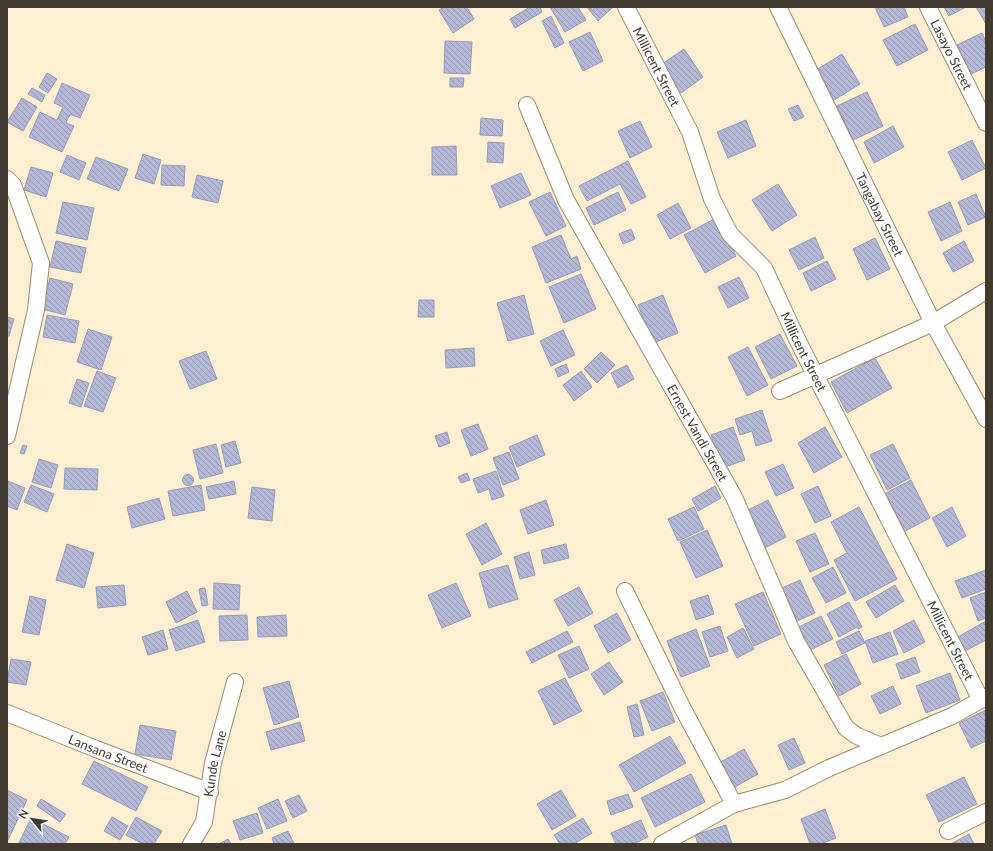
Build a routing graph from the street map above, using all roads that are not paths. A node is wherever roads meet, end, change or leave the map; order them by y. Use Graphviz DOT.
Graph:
graph roads {
  1 [pos="626,7"];
  2 [pos="778,7"];
  3 [pos="928,7"];
  4 [pos="527,105"];
  5 [pos="986,123"];
  6 [pos="7,180"];
  7 [pos="986,291"];
  8 [pos="933,323"];
  9 [pos="816,374"];
  10 [pos="780,391"];
  11 [pos="986,419"];
  12 [pos="7,436"];
  13 [pos="625,592"];
  14 [pos="235,682"];
  15 [pos="984,698"];
  16 [pos="7,713"];
  17 [pos="881,746"];
  18 [pos="210,792"];
  19 [pos="734,804"];
  20 [pos="986,812"];
  21 [pos="948,831"];
  22 [pos="190,844"];
  23 [pos="662,844"];
  1 -- 9 [label="street, Millicent Street"];
  2 -- 8 [label="street, Tangabay Street"];
  3 -- 5 [label="street, Lasayo Street"];
  4 -- 17 [label="street, Ernest Vandi Street"];
  6 -- 12 [label="street"];
  7 -- 8 [label="street"];
  8 -- 9 [label="street"];
  8 -- 11 [label="street, Tangabay Street"];
  9 -- 10 [label="street"];
  9 -- 15 [label="street, Millicent Street"];
  13 -- 19 [label="street"];
  14 -- 18 [label="street, Kunde Lane"];
  15 -- 17 [label="street"];
  16 -- 18 [label="street, Lansana Street"];
  17 -- 19 [label="street"];
  18 -- 22 [label="street, Kunde Lane"];
  19 -- 23 [label="street"];
  20 -- 21 [label="street"];
}
